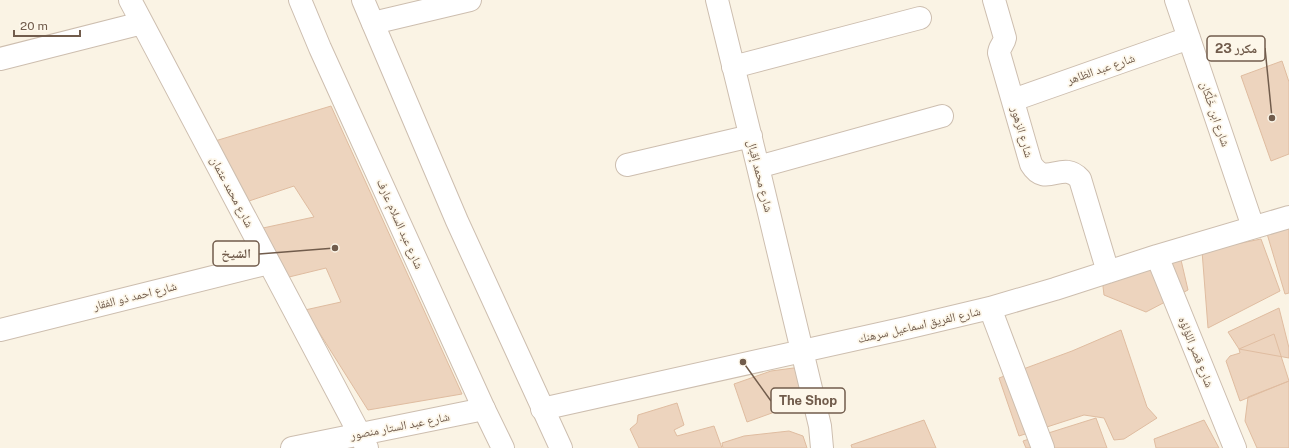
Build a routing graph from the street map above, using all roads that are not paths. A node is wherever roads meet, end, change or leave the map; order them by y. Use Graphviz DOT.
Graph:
graph roads {
  1 [pos="130,0"];
  2 [pos="300,0"];
  3 [pos="363,0"];
  4 [pos="470,0"];
  5 [pos="716,0"];
  6 [pos="994,0"];
  7 [pos="1176,0"];
  8 [pos="920,18"];
  9 [pos="142,23"];
  10 [pos="373,23"];
  11 [pos="1189,38"];
  12 [pos="0,59"];
  13 [pos="733,67"];
  14 [pos="1012,100"];
  15 [pos="942,116"];
  16 [pos="750,136"];
  17 [pos="627,165"];
  18 [pos="758,167"];
  19 [pos="1289,217"];
  20 [pos="1253,227"];
  21 [pos="1157,256"];
  22 [pos="269,263"];
  23 [pos="1108,272"];
  24 [pos="990,308"];
  25 [pos="0,330"];
  26 [pos="802,352"];
  27 [pos="484,409"];
  28 [pos="542,410"];
  29 [pos="363,441"];
  30 [pos="292,448"];
  31 [pos="503,448"];
  32 [pos="561,448"];
  33 [pos="822,448"];
  34 [pos="1042,448"];
  35 [pos="1235,448"];
  1 -- 9 [label="street, شارع محمد عثمان"];
  2 -- 27 [label="street, شارع عبد السلام عارف"];
  3 -- 10 [label="street"];
  4 -- 10 [label="street"];
  5 -- 13 [label="street, شارع محمد إقبال"];
  6 -- 14 [label="street, شارع الزهور"];
  7 -- 11 [label="street, شارع ابن خَلِّكان"];
  8 -- 13 [label="street"];
  9 -- 12 [label="street"];
  9 -- 22 [label="street, شارع محمد عثمان"];
  10 -- 28 [label="street"];
  11 -- 14 [label="street, شارع عبد الظاهر"];
  11 -- 20 [label="street, شارع ابن خَلِّكان"];
  13 -- 16 [label="street, شارع محمد إقبال"];
  14 -- 23 [label="street, شارع الزهور"];
  15 -- 18 [label="street"];
  16 -- 17 [label="street"];
  16 -- 18 [label="street, شارع محمد إقبال"];
  18 -- 26 [label="street, شارع محمد إقبال"];
  19 -- 20 [label="street, شارع الفريق اسماعيل سرهنك"];
  20 -- 21 [label="street, شارع الفريق اسماعيل سرهنك"];
  21 -- 23 [label="street, شارع الفريق اسماعيل سرهنك"];
  21 -- 35 [label="street, شارع قصر اللؤلؤه"];
  22 -- 25 [label="street, شارع احمد ذو الفقار"];
  22 -- 29 [label="street, شارع محمد عثمان"];
  23 -- 24 [label="street, شارع الفريق اسماعيل سرهنك"];
  24 -- 26 [label="street, شارع الفريق اسماعيل سرهنك"];
  24 -- 34 [label="street"];
  26 -- 28 [label="street, شارع الفريق اسماعيل سرهنك"];
  26 -- 33 [label="street, شارع محمد إقبال"];
  27 -- 29 [label="street, شارع عبد الستار منصور"];
  27 -- 31 [label="street, شارع عبد السلام عارف"];
  28 -- 32 [label="street"];
  29 -- 30 [label="street, شارع عبد الستار منصور"];
}
